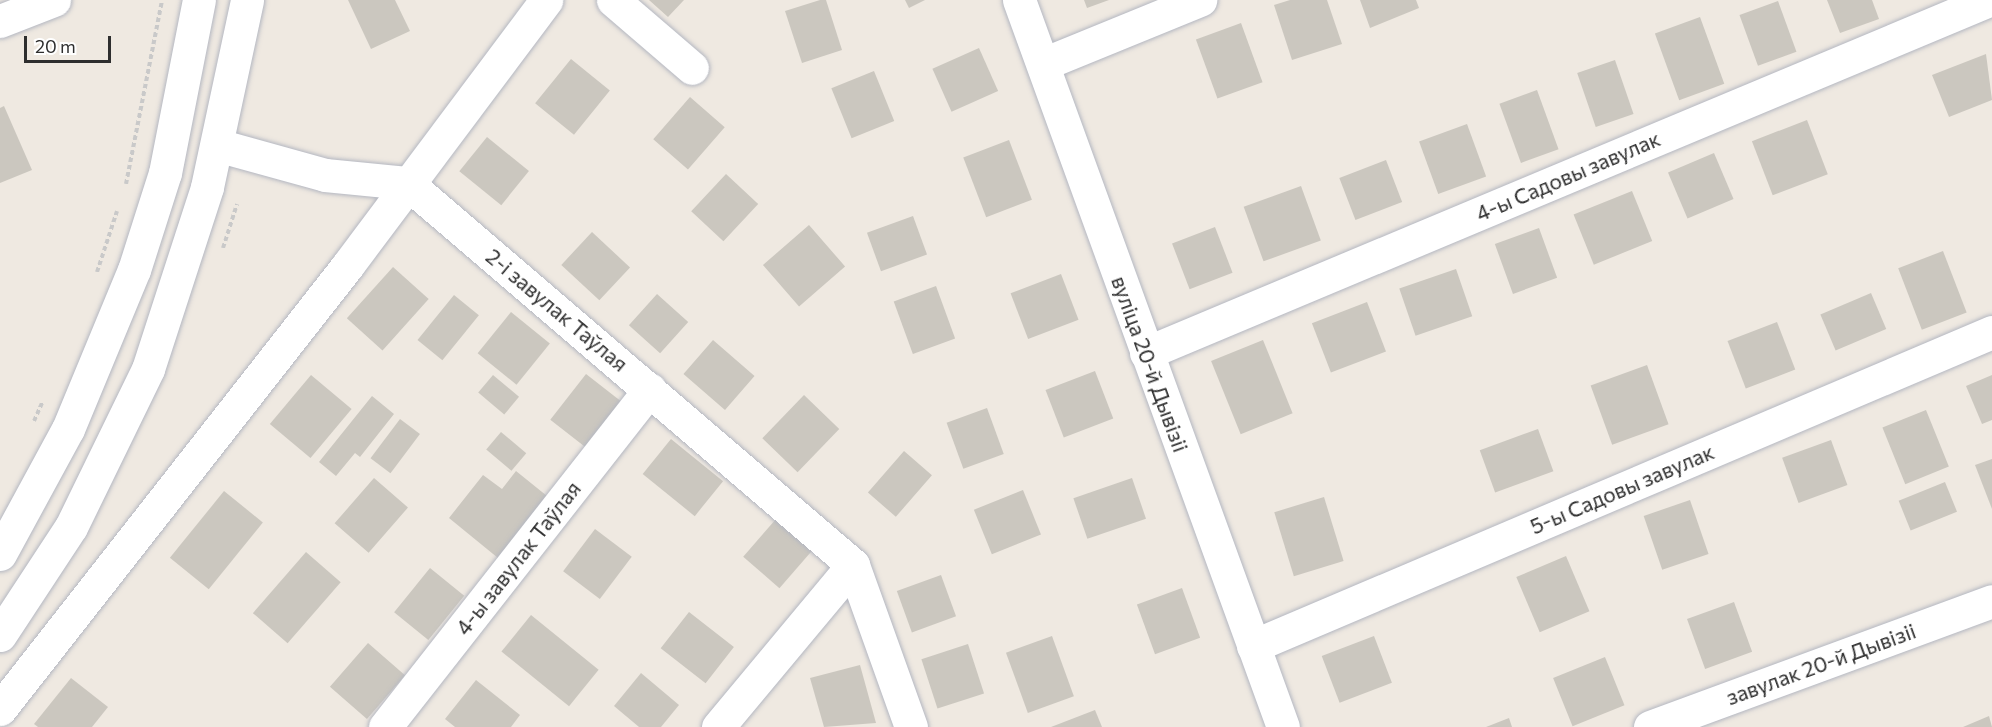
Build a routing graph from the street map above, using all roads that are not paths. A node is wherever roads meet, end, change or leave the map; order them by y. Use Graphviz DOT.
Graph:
graph roads {
  1 [pos="54,0"];
  2 [pos="198,0"];
  3 [pos="247,0"];
  4 [pos="546,0"];
  5 [pos="613,0"];
  6 [pos="1019,0"];
  7 [pos="1200,0"];
  8 [pos="1989,0"];
  9 [pos="0,21"];
  10 [pos="1043,64"];
  11 [pos="692,68"];
  12 [pos="217,145"];
  13 [pos="407,183"];
  14 [pos="1992,332"];
  15 [pos="1146,353"];
  16 [pos="650,389"];
  17 [pos="0,554"];
  18 [pos="853,565"];
  19 [pos="1992,601"];
  20 [pos="0,635"];
  21 [pos="1253,646"];
  22 [pos="0,709"];
  23 [pos="385,727"];
  24 [pos="718,727"];
  25 [pos="911,727"];
  26 [pos="1283,727"];
  27 [pos="1650,727"];
  1 -- 9 [label="street"];
  2 -- 17 [label="street"];
  3 -- 12 [label="street"];
  4 -- 13 [label="street"];
  5 -- 11 [label="street"];
  6 -- 10 [label="street, вуліца 20-й Дывізіі"];
  7 -- 10 [label="street"];
  8 -- 15 [label="street, 4-ы Садовы завулак"];
  10 -- 15 [label="street, вуліца 20-й Дывізіі"];
  12 -- 13 [label="street"];
  12 -- 20 [label="street"];
  13 -- 16 [label="street, 2-і завулак Таўлая"];
  13 -- 22 [label="street"];
  14 -- 21 [label="street, 5-ы Садовы завулак"];
  15 -- 21 [label="street, вуліца 20-й Дывізіі"];
  16 -- 18 [label="street, 2-і завулак Таўлая"];
  16 -- 23 [label="street, 4-ы завулак Таўлая"];
  18 -- 24 [label="street"];
  18 -- 25 [label="street, 2-і завулак Таўлая"];
  19 -- 27 [label="street, завулак 20-й Дывізіі"];
  21 -- 26 [label="street, вуліца 20-й Дывізіі"];
}
